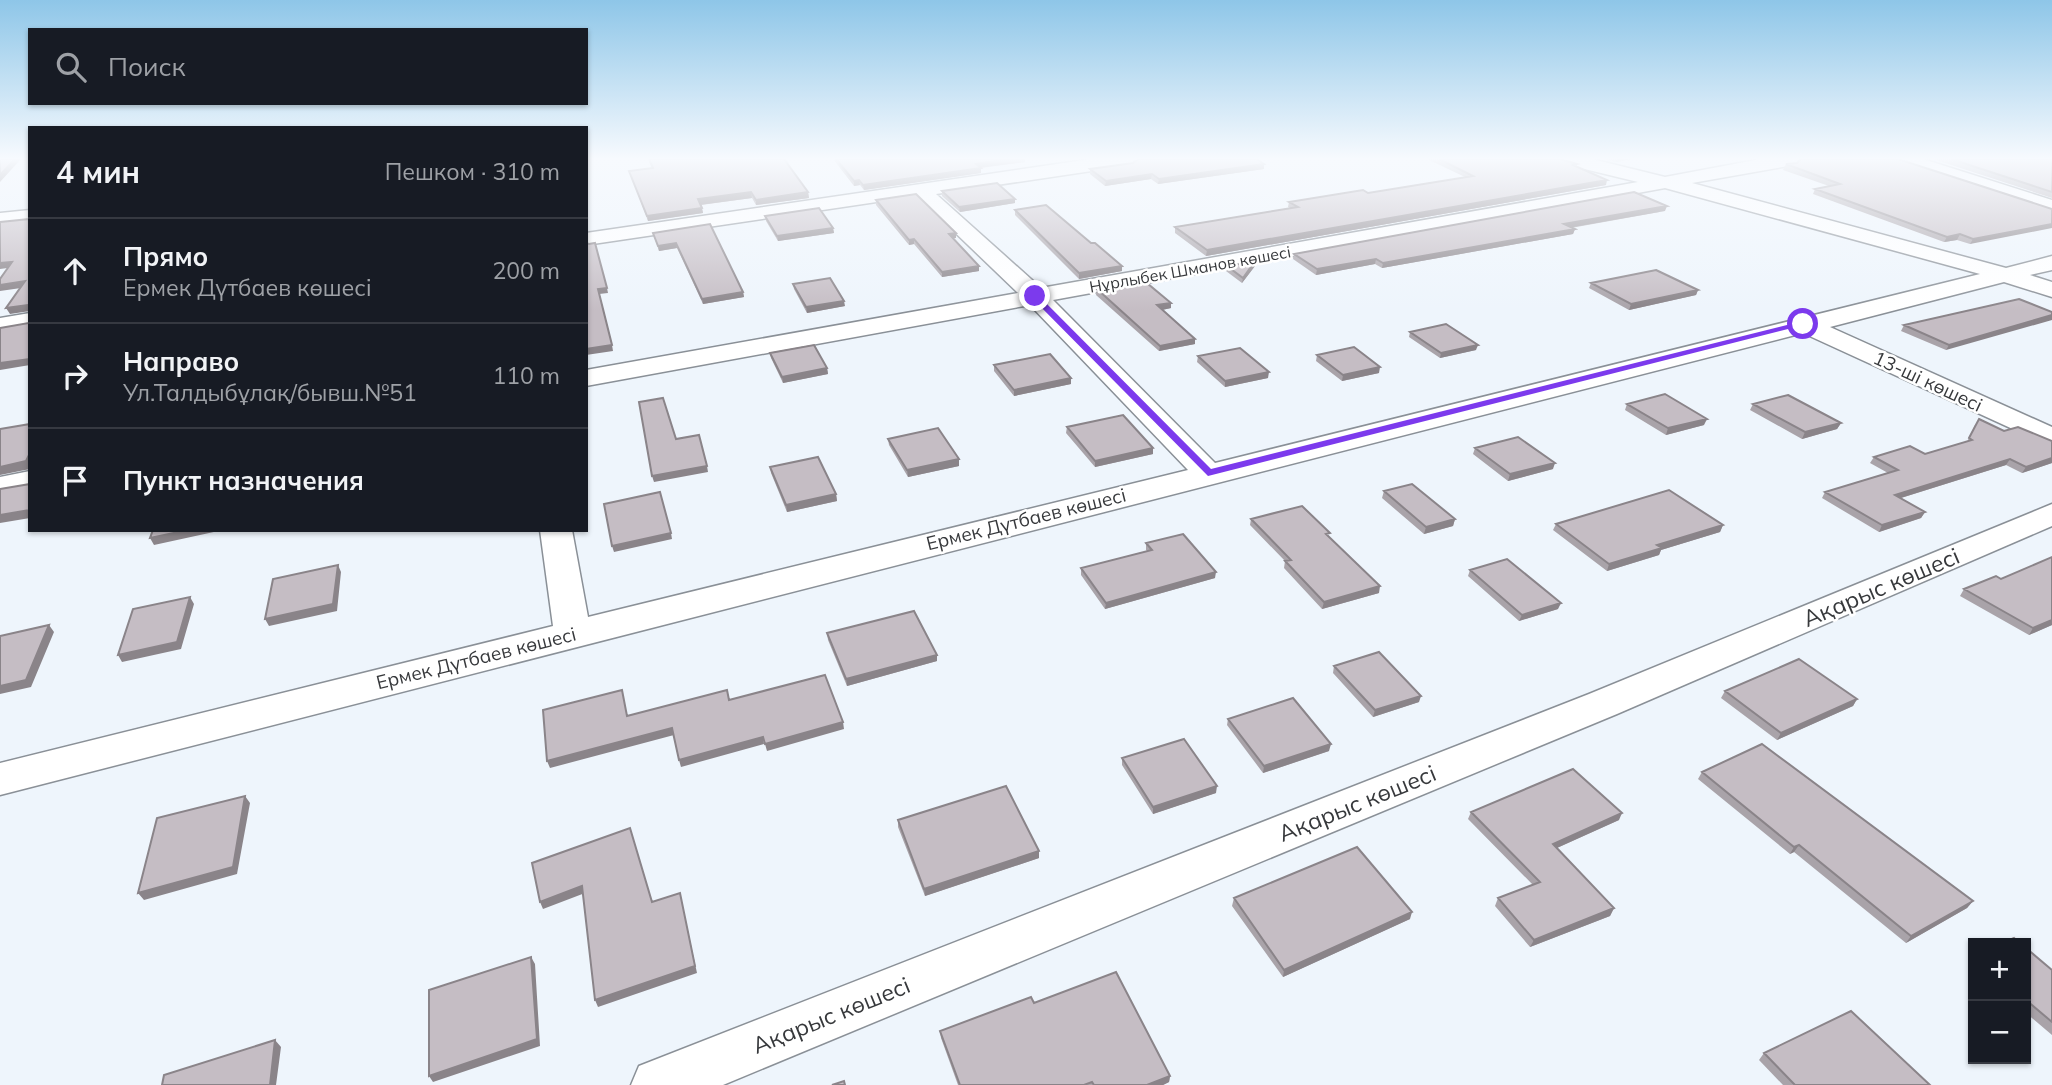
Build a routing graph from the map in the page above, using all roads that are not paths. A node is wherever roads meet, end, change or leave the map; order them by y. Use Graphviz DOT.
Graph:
graph roads {
  1 [pos="787,210"];
  2 [pos="942,210"];
  3 [pos="1519,210"];
  4 [pos="1769,210"];
  5 [pos="28,216"];
  6 [pos="0,219"];
  7 [pos="588,239"];
  8 [pos="2052,262"];
  9 [pos="2000,274"];
  10 [pos="2052,290"];
  11 [pos="1035,296"];
  12 [pos="28,320"];
  13 [pos="0,324"];
  14 [pos="1803,324"];
  15 [pos="588,378"];
  16 [pos="2052,438"];
  17 [pos="1208,473"];
  18 [pos="28,480"];
  19 [pos="0,486"];
  20 [pos="2052,514"];
  21 [pos="556,532"];
  22 [pos="573,634"];
  23 [pos="0,779"];
  24 [pos="659,1085"];
  1 -- 7 [label="street"];
  2 -- 11 [label="street"];
  3 -- 11 [label="street, Нұрлыбек Шманов көшесі"];
  4 -- 9 [label="street"];
  5 -- 6 [label="street"];
  8 -- 9 [label="street, Ермек Дүтбаев көшесi"];
  9 -- 10 [label="street"];
  9 -- 14 [label="street, Ермек Дүтбаев көшесi"];
  11 -- 15 [label="street, Нұрлыбек Шманов көшесі"];
  11 -- 17 [label="street"];
  12 -- 13 [label="street"];
  14 -- 16 [label="street, 13-ші көшесi"];
  14 -- 17 [label="street, Ермек Дүтбаев көшесi"];
  17 -- 22 [label="street, Ермек Дүтбаев көшесi"];
  18 -- 19 [label="street"];
  20 -- 24 [label="street, Ақарыс көшесi"];
  21 -- 22 [label="street"];
  22 -- 23 [label="street, Ермек Дүтбаев көшесi"];
}
